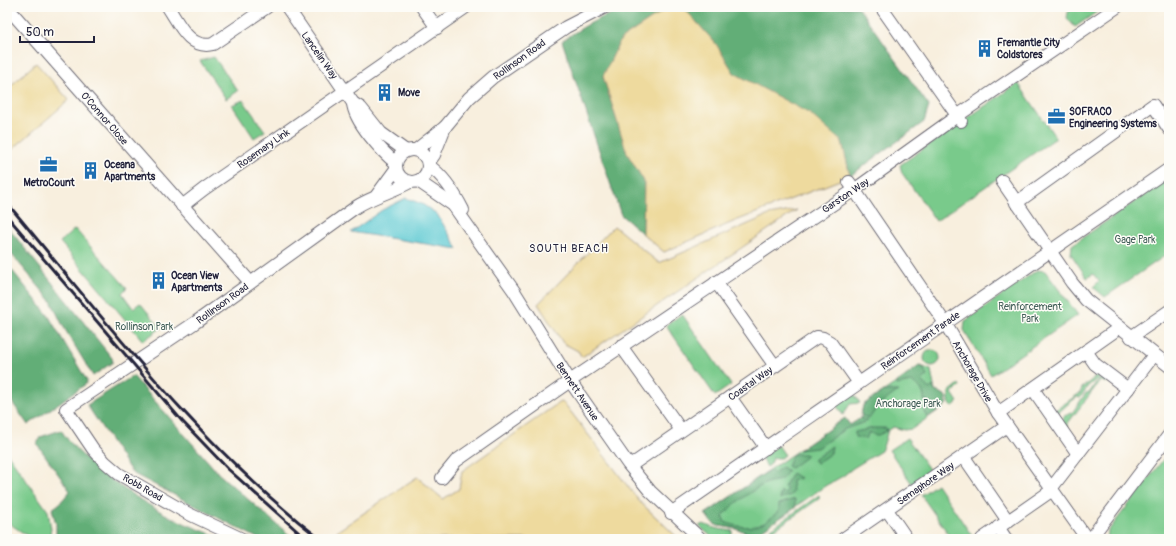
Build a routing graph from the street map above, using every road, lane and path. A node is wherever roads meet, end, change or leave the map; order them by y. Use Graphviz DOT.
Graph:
graph roads {
  1 [pos="8,7"];
  2 [pos="168,7"];
  3 [pos="267,7"];
  4 [pos="287,7"];
  5 [pos="422,7"];
  6 [pos="466,7"];
  7 [pos="605,7"];
  8 [pos="881,7"];
  9 [pos="1117,7"];
  10 [pos="436,28"];
  11 [pos="345,92"];
  12 [pos="353,103"];
  13 [pos="959,119"];
  14 [pos="445,126"];
  15 [pos="1169,129"];
  16 [pos="411,150"];
  17 [pos="429,164"];
  18 [pos="396,166"];
  19 [pos="1169,169"];
  20 [pos="1002,181"];
  21 [pos="414,182"];
  22 [pos="851,186"];
  23 [pos="376,195"];
  24 [pos="1016,202"];
  25 [pos="182,206"];
  26 [pos="472,229"];
  27 [pos="1050,251"];
  28 [pos="250,282"];
  29 [pos="716,282"];
  30 [pos="1169,311"];
  31 [pos="945,323"];
  32 [pos="1119,328"];
  33 [pos="1131,337"];
  34 [pos="621,346"];
  35 [pos="1086,351"];
  36 [pos="1154,355"];
  37 [pos="775,366"];
  38 [pos="1169,366"];
  39 [pos="570,381"];
  40 [pos="859,383"];
  41 [pos="1033,389"];
  42 [pos="1128,389"];
  43 [pos="730,397"];
  44 [pos="66,409"];
  45 [pos="998,413"];
  46 [pos="1007,426"];
  47 [pos="681,430"];
  48 [pos="1169,435"];
  49 [pos="766,448"];
  50 [pos="1078,454"];
  51 [pos="964,456"];
  52 [pos="630,466"];
  53 [pos="442,478"];
  54 [pos="1051,490"];
  55 [pos="887,510"];
  56 [pos="672,513"];
  57 [pos="1003,524"];
  58 [pos="242,539"];
  59 [pos="700,539"];
  60 [pos="843,539"];
  61 [pos="907,539"];
  62 [pos="982,539"];
  63 [pos="1006,539"];
  64 [pos="1087,539"];
  65 [pos="1090,539"];
  1 -- 25 [label="street, O'Connor Close"];
  2 -- 3 [label="street"];
  4 -- 11 [label="street, Lancelin Way"];
  5 -- 10 [label="street"];
  6 -- 10 [label="street, Rosemary Link"];
  7 -- 14 [label="street, Rollinson Road"];
  8 -- 13 [label="street"];
  9 -- 13 [label="street, Garston Way"];
  10 -- 11 [label="street, Rosemary Link"];
  11 -- 12 [label="street, Lancelin Way"];
  11 -- 25 [label="street, Rosemary Link"];
  12 -- 16 [label="street, Lancelin Way"];
  12 -- 18 [label="street, Lancelin Way"];
  13 -- 22 [label="street, Garston Way"];
  14 -- 16 [label="street, Rollinson Road"];
  14 -- 17 [label="street, Rollinson Road"];
  15 -- 24 [label="street"];
  16 -- 17 [label="street"];
  16 -- 18 [label="street"];
  17 -- 21 [label="street"];
  17 -- 26 [label="street, Bennett Avenue"];
  18 -- 21 [label="street"];
  18 -- 23 [label="street, Rollinson Road"];
  19 -- 27 [label="street, Reinforcement Parade"];
  20 -- 24 [label="street"];
  21 -- 23 [label="street, Rollinson Road"];
  21 -- 26 [label="street, Bennett Avenue"];
  22 -- 29 [label="street, Garston Way"];
  22 -- 31 [label="street, Anchorage Drive"];
  23 -- 28 [label="street, Rollinson Road"];
  24 -- 27 [label="street"];
  25 -- 28 [label="street, O'Connor Close"];
  26 -- 39 [label="street, Bennett Avenue"];
  27 -- 31 [label="street, Reinforcement Parade"];
  27 -- 32 [label="street"];
  28 -- 44 [label="street, Rollinson Road"];
  29 -- 34 [label="street, Garston Way"];
  29 -- 37 [label="street"];
  30 -- 33 [label="street"];
  31 -- 40 [label="street, Reinforcement Parade"];
  31 -- 45 [label="street, Anchorage Drive"];
  32 -- 33 [label="street"];
  32 -- 35 [label="street"];
  33 -- 36 [label="street"];
  34 -- 39 [label="street, Garston Way"];
  34 -- 47 [label="street"];
  35 -- 41 [label="street"];
  35 -- 42 [label="street"];
  36 -- 38 [label="street"];
  36 -- 42 [label="street"];
  37 -- 40 [label="street, Coastal Way"];
  37 -- 43 [label="street, Coastal Way"];
  39 -- 52 [label="street, Bennett Avenue"];
  39 -- 53 [label="street, Garston Way"];
  40 -- 49 [label="street, Reinforcement Parade"];
  41 -- 45 [label="street"];
  41 -- 50 [label="street"];
  42 -- 50 [label="street"];
  43 -- 47 [label="street, Coastal Way"];
  43 -- 49 [label="street"];
  44 -- 58 [label="street, Robb Road"];
  45 -- 46 [label="street, Anchorage Drive"];
  46 -- 51 [label="street, Semaphore Way"];
  46 -- 54 [label="street, Anchorage Drive"];
  47 -- 52 [label="street, Coastal Way"];
  48 -- 65 [label="street"];
  49 -- 56 [label="street, Reinforcement Parade"];
  50 -- 54 [label="street"];
  51 -- 55 [label="street, Semaphore Way"];
  51 -- 57 [label="street"];
  52 -- 56 [label="street, Bennett Avenue"];
  54 -- 57 [label="street"];
  54 -- 64 [label="street, Anchorage Drive"];
  55 -- 60 [label="street, Semaphore Way"];
  55 -- 61 [label="street"];
  56 -- 59 [label="street, Bennett Avenue"];
  57 -- 62 [label="street"];
  57 -- 63 [label="street"];
}
